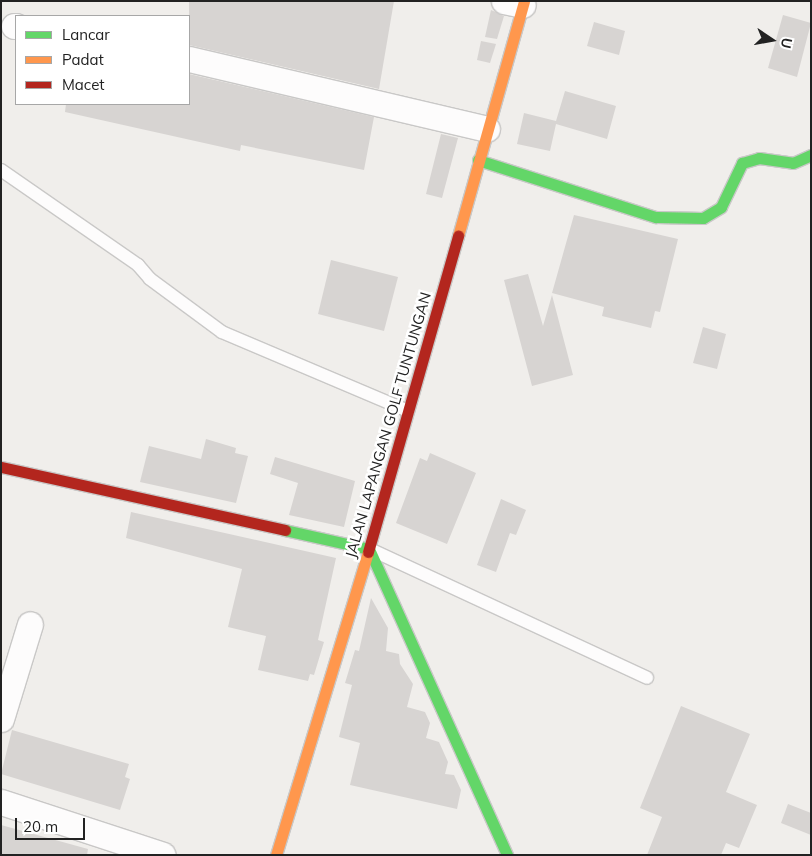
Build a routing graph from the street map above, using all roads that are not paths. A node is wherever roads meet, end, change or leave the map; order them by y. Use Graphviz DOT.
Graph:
graph roads {
  1 [pos="517,3"];
  2 [pos="190,59"];
  3 [pos="487,129"];
  4 [pos="811,155"];
  5 [pos="478,160"];
  6 [pos="1,170"];
  7 [pos="408,411"];
  8 [pos="1,467"];
  9 [pos="369,549"];
  10 [pos="30,624"];
  11 [pos="647,678"];
  12 [pos="1,719"];
  13 [pos="1,802"];
  14 [pos="163,855"];
  15 [pos="276,855"];
  16 [pos="507,855"];
  1 -- 3 [label="street, JALAN LAPANGAN GOLF TUNTUNGAN"];
  2 -- 3 [label="street"];
  3 -- 5 [label="street, JALAN LAPANGAN GOLF TUNTUNGAN"];
  4 -- 5 [label="street"];
  5 -- 7 [label="street, JALAN LAPANGAN GOLF TUNTUNGAN"];
  6 -- 7 [label="lane"];
  7 -- 9 [label="street, JALAN LAPANGAN GOLF TUNTUNGAN"];
  8 -- 9 [label="street"];
  9 -- 11 [label="lane"];
  9 -- 15 [label="street, JALAN LAPANGAN GOLF TUNTUNGAN"];
  9 -- 16 [label="street"];
  10 -- 12 [label="street"];
  13 -- 14 [label="street"];
}
